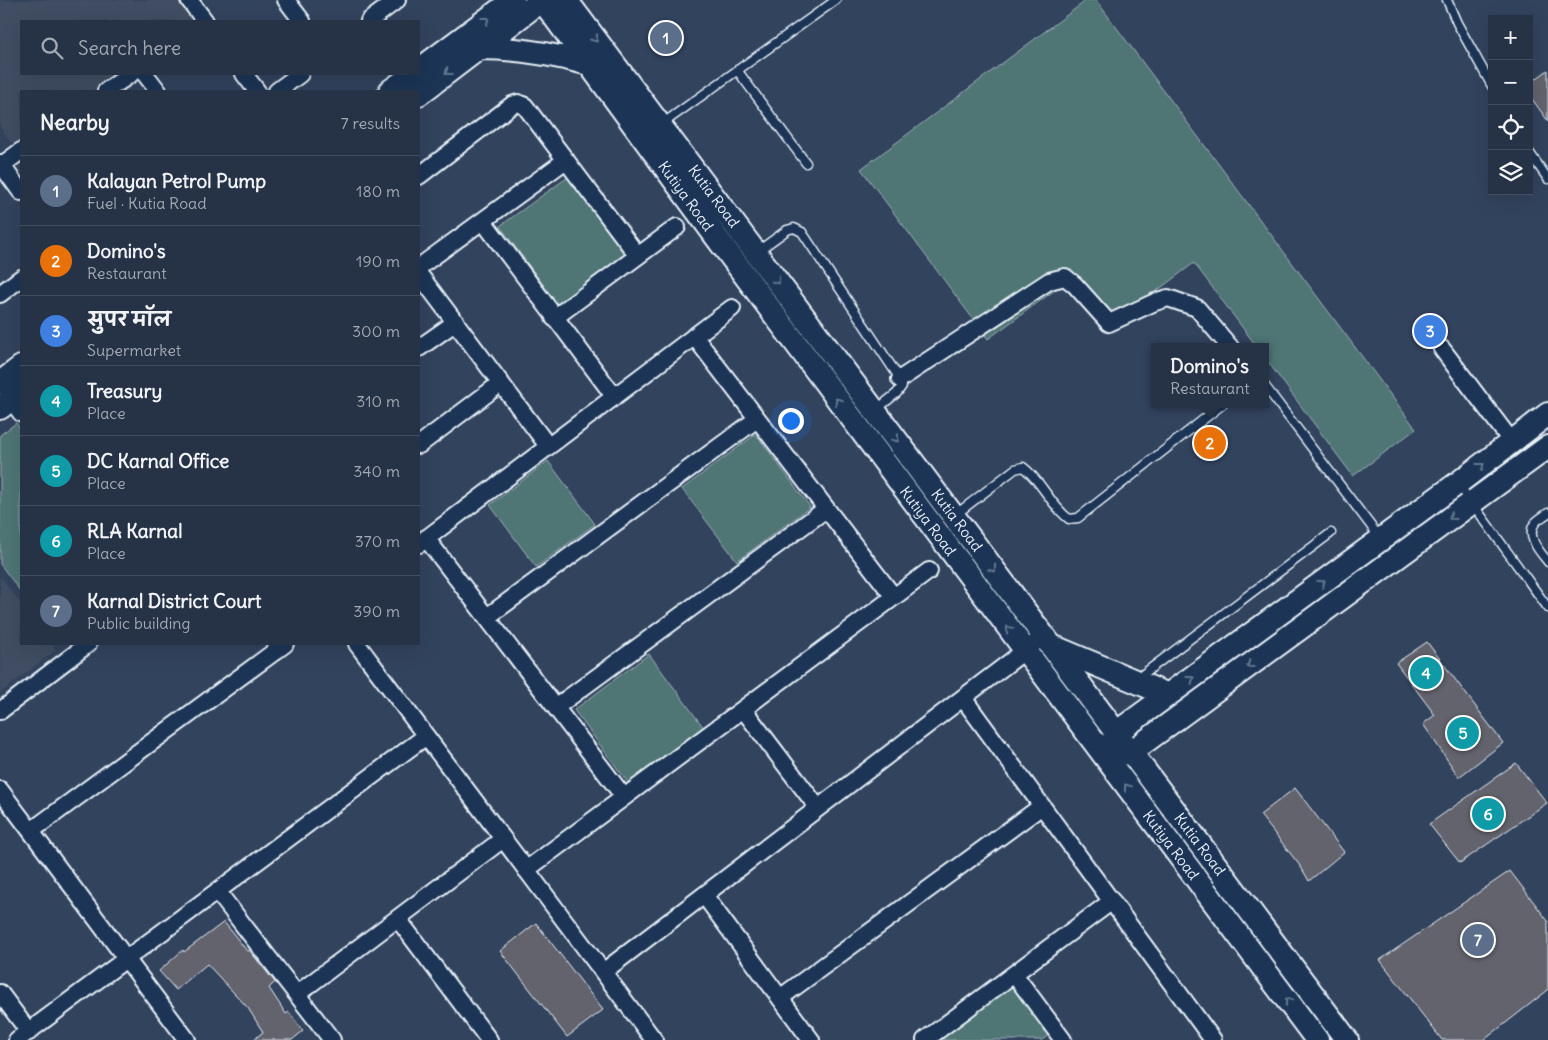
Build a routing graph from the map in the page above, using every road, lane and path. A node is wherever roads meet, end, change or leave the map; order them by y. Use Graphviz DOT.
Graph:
graph roads {
  1 [pos="189,0"];
  2 [pos="286,0"];
  3 [pos="397,0"];
  4 [pos="513,0"];
  5 [pos="542,0"];
  6 [pos="566,0"];
  7 [pos="836,0"];
  8 [pos="1447,0"];
  9 [pos="204,20"];
  10 [pos="301,20"];
  11 [pos="370,20"];
  12 [pos="479,48"];
  13 [pos="589,64"];
  14 [pos="420,69"];
  15 [pos="738,70"];
  16 [pos="129,75"];
  17 [pos="146,75"];
  18 [pos="245,75"];
  19 [pos="299,75"];
  20 [pos="413,75"];
  21 [pos="1488,79"];
  22 [pos="107,90"];
  23 [pos="157,90"];
  24 [pos="255,90"];
  25 [pos="278,90"];
  26 [pos="391,90"];
  27 [pos="420,93"];
  28 [pos="660,126"];
  29 [pos="20,152"];
  30 [pos="1533,158"];
  31 [pos="566,160"];
  32 [pos="806,163"];
  33 [pos="1,164"];
  34 [pos="420,175"];
  35 [pos="1548,179"];
  36 [pos="20,191"];
  37 [pos="483,221"];
  38 [pos="677,227"];
  39 [pos="756,252"];
  40 [pos="638,256"];
  41 [pos="420,266"];
  42 [pos="420,275"];
  43 [pos="20,279"];
  44 [pos="0,294"];
  45 [pos="732,308"];
  46 [pos="554,318"];
  47 [pos="456,322"];
  48 [pos="694,336"];
  49 [pos="1227,343"];
  50 [pos="420,347"];
  51 [pos="1442,349"];
  52 [pos="20,370"];
  53 [pos="900,379"];
  54 [pos="501,383"];
  55 [pos="1269,391"];
  56 [pos="614,396"];
  57 [pos="11,399"];
  58 [pos="1218,408"];
  59 [pos="875,411"];
  60 [pos="1548,414"];
  61 [pos="757,419"];
  62 [pos="1512,442"];
  63 [pos="420,444"];
  64 [pos="548,446"];
  65 [pos="1548,448"];
  66 [pos="1458,484"];
  67 [pos="1472,503"];
  68 [pos="826,509"];
  69 [pos="1548,513"];
  70 [pos="954,516"];
  71 [pos="1331,532"];
  72 [pos="1381,539"];
  73 [pos="422,541"];
  74 [pos="1548,562"];
  75 [pos="929,571"];
  76 [pos="894,597"];
  77 [pos="1548,608"];
  78 [pos="487,617"];
  79 [pos="1266,624"];
  80 [pos="1048,642"];
  81 [pos="1280,643"];
  82 [pos="87,645"];
  83 [pos="284,645"];
  84 [pos="358,645"];
  85 [pos="1025,650"];
  86 [pos="1135,681"];
  87 [pos="1168,695"];
  88 [pos="963,698"];
  89 [pos="556,707"];
  90 [pos="743,709"];
  91 [pos="0,711"];
  92 [pos="1116,733"];
  93 [pos="426,736"];
  94 [pos="1131,752"];
  95 [pos="1105,757"];
  96 [pos="0,790"];
  97 [pos="624,797"];
  98 [pos="1042,806"];
  99 [pos="818,808"];
  100 [pos="31,831"];
  101 [pos="503,839"];
  102 [pos="526,870"];
  103 [pos="217,891"];
  104 [pos="704,895"];
  105 [pos="1112,901"];
  106 [pos="398,918"];
  107 [pos="126,959"];
  108 [pos="603,972"];
  109 [pos="1014,974"];
  110 [pos="0,993"];
  111 [pos="297,994"];
  112 [pos="780,998"];
  113 [pos="23,1036"];
  114 [pos="186,1040"];
  115 [pos="332,1040"];
  116 [pos="490,1040"];
  117 [pos="654,1040"];
  118 [pos="811,1040"];
  119 [pos="925,1040"];
  120 [pos="1063,1040"];
  121 [pos="1213,1040"];
  122 [pos="1317,1040"];
  123 [pos="1347,1040"];
  1 -- 9 [label="street"];
  2 -- 10 [label="street"];
  3 -- 11 [label="street"];
  14 -- 4 [label="street, one-way"];
  5 -- 12 [label="street"];
  5 -- 13 [label="street, Kutiya Road"];
  6 -- 28 [label="street, Kutia Road, one-way"];
  7 -- 15 [label="lane"];
  8 -- 21 [label="lane"];
  12 -- 13 [label="street"];
  12 -- 27 [label="street, one-way"];
  85 -- 13 [label="street, Kutiya Road, one-way"];
  15 -- 28 [label="lane"];
  15 -- 32 [label="lane"];
  16 -- 22 [label="street"];
  17 -- 23 [label="street"];
  18 -- 24 [label="street"];
  19 -- 25 [label="street"];
  20 -- 26 [label="street"];
  28 -- 39 [label="street, Kutia Road"];
  29 -- 33 [label="street"];
  30 -- 35 [label="lane"];
  31 -- 34 [label="street"];
  31 -- 37 [label="street"];
  31 -- 40 [label="street"];
  33 -- 36 [label="street"];
  37 -- 41 [label="street"];
  37 -- 46 [label="street"];
  38 -- 40 [label="street"];
  39 -- 53 [label="lane"];
  39 -- 59 [label="street, Kutia Road, one-way"];
  40 -- 46 [label="street"];
  42 -- 47 [label="street"];
  43 -- 44 [label="street"];
  45 -- 48 [label="street"];
  46 -- 56 [label="street"];
  47 -- 50 [label="street"];
  47 -- 54 [label="street"];
  48 -- 56 [label="street"];
  48 -- 61 [label="street"];
  49 -- 53 [label="street"];
  51 -- 62 [label="street"];
  52 -- 57 [label="street"];
  53 -- 59 [label="lane"];
  54 -- 63 [label="street"];
  54 -- 64 [label="street"];
  55 -- 72 [label="lane"];
  56 -- 64 [label="street"];
  58 -- 70 [label="lane"];
  59 -- 70 [label="street, Kutia Road, one-way"];
  60 -- 62 [label="street"];
  61 -- 68 [label="street"];
  61 -- 78 [label="street"];
  66 -- 62 [label="street, one-way"];
  64 -- 73 [label="street"];
  65 -- 67 [label="street"];
  66 -- 67 [label="lane"];
  66 -- 72 [label="street"];
  67 -- 77 [label="lane"];
  67 -- 81 [label="street, one-way"];
  68 -- 76 [label="street"];
  68 -- 89 [label="street"];
  69 -- 74 [label="lane"];
  70 -- 80 [label="street, Kutia Road, one-way"];
  71 -- 86 [label="lane"];
  79 -- 72 [label="street, one-way"];
  73 -- 78 [label="street"];
  75 -- 76 [label="street"];
  76 -- 90 [label="street"];
  78 -- 89 [label="street"];
  79 -- 81 [label="street"];
  87 -- 79 [label="street, one-way"];
  80 -- 85 [label="street"];
  80 -- 86 [label="street"];
  80 -- 92 [label="street, Kutia Road"];
  81 -- 94 [label="street, one-way"];
  82 -- 91 [label="street"];
  83 -- 100 [label="street"];
  84 -- 93 [label="street"];
  85 -- 88 [label="street"];
  85 -- 95 [label="street, Kutiya Road"];
  86 -- 87 [label="street"];
  87 -- 92 [label="street"];
  88 -- 98 [label="street"];
  88 -- 99 [label="street"];
  89 -- 97 [label="street"];
  90 -- 97 [label="street"];
  90 -- 99 [label="street"];
  92 -- 94 [label="street, Kutia Road"];
  92 -- 95 [label="street"];
  93 -- 101 [label="street"];
  93 -- 103 [label="street"];
  94 -- 95 [label="street"];
  94 -- 123 [label="street, Kutia Road"];
  122 -- 95 [label="street, Kutiya Road, one-way"];
  96 -- 100 [label="street"];
  97 -- 102 [label="street"];
  98 -- 105 [label="street"];
  98 -- 112 [label="street"];
  99 -- 104 [label="street"];
  100 -- 107 [label="street"];
  101 -- 102 [label="street"];
  101 -- 106 [label="street"];
  102 -- 108 [label="street"];
  103 -- 107 [label="street"];
  103 -- 111 [label="street"];
  104 -- 108 [label="street"];
  104 -- 112 [label="street"];
  105 -- 109 [label="street"];
  105 -- 121 [label="street"];
  106 -- 111 [label="street"];
  106 -- 116 [label="street"];
  107 -- 113 [label="street"];
  107 -- 114 [label="street"];
  108 -- 117 [label="street"];
  109 -- 119 [label="street"];
  109 -- 120 [label="street"];
  110 -- 113 [label="street"];
  111 -- 115 [label="street"];
  112 -- 118 [label="street"];
}
